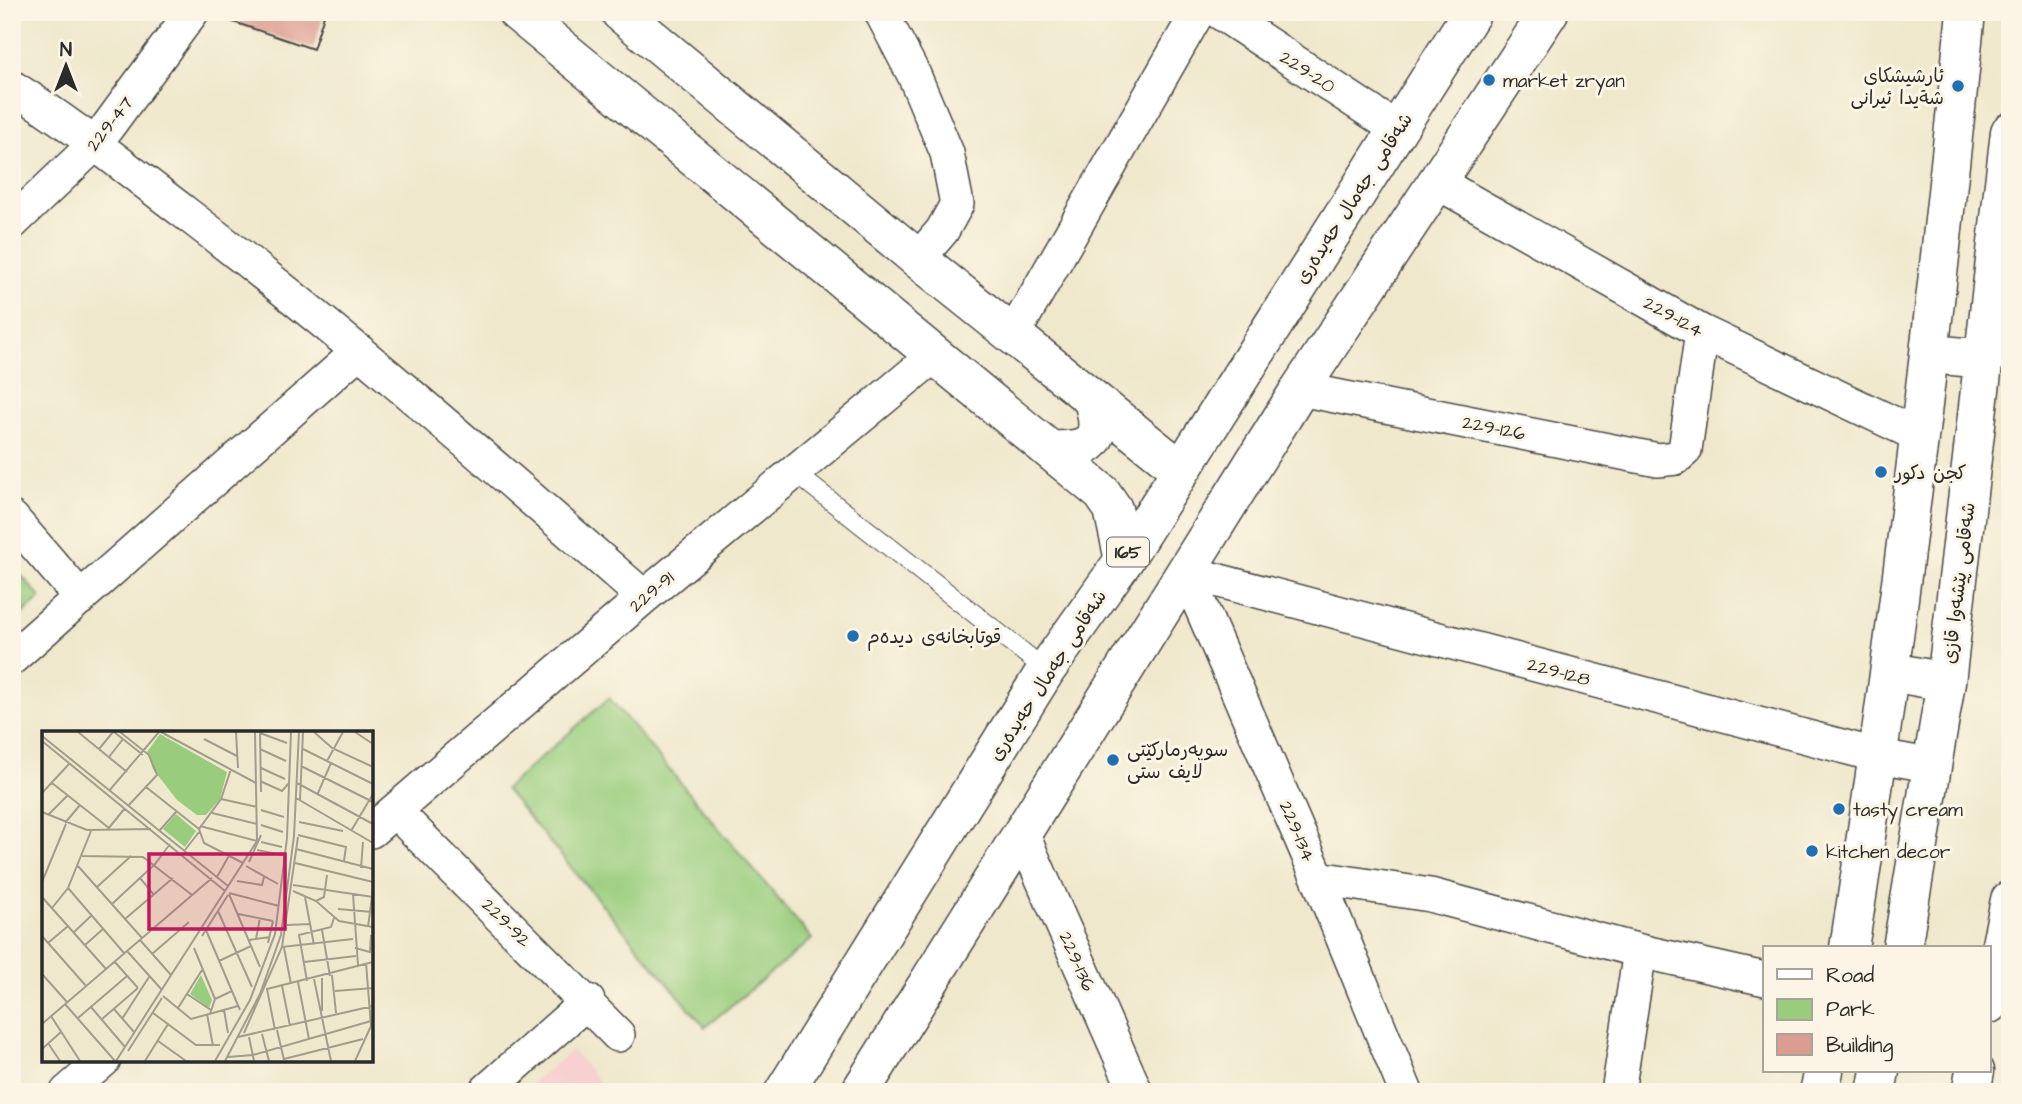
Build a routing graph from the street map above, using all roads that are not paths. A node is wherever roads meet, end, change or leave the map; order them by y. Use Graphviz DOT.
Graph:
graph roads {
  1 [pos="192,12"];
  2 [pos="620,12"];
  3 [pos="881,12"];
  4 [pos="1198,12"];
  5 [pos="1219,12"];
  6 [pos="1472,12"];
  7 [pos="1549,12"];
  8 [pos="1966,12"];
  9 [pos="524,14"];
  10 [pos="12,86"];
  11 [pos="1397,129"];
  12 [pos="2010,132"];
  13 [pos="95,144"];
  14 [pos="1435,181"];
  15 [pos="12,223"];
  16 [pos="918,259"];
  17 [pos="1702,332"];
  18 [pos="1013,335"];
  19 [pos="359,351"];
  20 [pos="1931,354"];
  21 [pos="935,355"];
  22 [pos="1986,359"];
  23 [pos="1300,389"];
  24 [pos="1093,401"];
  25 [pos="1920,436"];
  26 [pos="1051,450"];
  27 [pos="1180,469"];
  28 [pos="794,472"];
  29 [pos="12,518"];
  30 [pos="1124,560"];
  31 [pos="1186,572"];
  32 [pos="644,597"];
  33 [pos="82,598"];
  34 [pos="12,658"];
  35 [pos="1046,670"];
  36 [pos="1891,672"];
  37 [pos="1946,682"];
  38 [pos="1879,756"];
  39 [pos="1934,766"];
  40 [pos="383,821"];
  41 [pos="1021,831"];
  42 [pos="1318,878"];
  43 [pos="2010,900"];
  44 [pos="1849,946"];
  45 [pos="1902,946"];
  46 [pos="1640,951"];
  47 [pos="1763,979"];
  48 [pos="1990,999"];
  49 [pos="588,1001"];
  50 [pos="618,1035"];
  51 [pos="102,1062"];
  52 [pos="1824,1072"];
  53 [pos="1880,1072"];
  54 [pos="1975,1072"];
  55 [pos="67,1092"];
  56 [pos="485,1092"];
  57 [pos="784,1092"];
  58 [pos="860,1092"];
  59 [pos="1136,1092"];
  60 [pos="1406,1092"];
  61 [pos="1618,1092"];
  62 [pos="1819,1092"];
  63 [pos="1876,1092"];
  64 [pos="1971,1092"];
  1 -- 13 [label="street, 229-47"];
  2 -- 16 [label="main road"];
  3 -- 16 [label="street"];
  4 -- 18 [label="street"];
  5 -- 11 [label="street, 229-20"];
  6 -- 11 [label="main road, شەقامی جەمال حەیدەری / 165"];
  7 -- 14 [label="main road"];
  8 -- 20 [label="main road"];
  9 -- 21 [label="main road"];
  10 -- 13 [label="street"];
  11 -- 27 [label="main road, شەقامی جەمال حەیدەری / 165"];
  12 -- 22 [label="main road, شەقامی پێشەوا قازی"];
  13 -- 15 [label="street, 229-47"];
  13 -- 19 [label="street"];
  14 -- 17 [label="street, 229-124"];
  14 -- 23 [label="main road"];
  16 -- 18 [label="main road"];
  17 -- 23 [label="street, 229-126"];
  17 -- 25 [label="street, 229-124"];
  18 -- 24 [label="main road"];
  19 -- 32 [label="street"];
  19 -- 33 [label="street"];
  20 -- 22 [label="main road"];
  20 -- 25 [label="main road"];
  21 -- 26 [label="main road"];
  21 -- 28 [label="street, 229-91"];
  22 -- 37 [label="main road, شەقامی پێشەوا قازی"];
  23 -- 31 [label="main road"];
  24 -- 26 [label="main road"];
  24 -- 27 [label="main road"];
  25 -- 36 [label="main road"];
  26 -- 30 [label="main road"];
  27 -- 30 [label="main road, شەقامی جەمال حەیدەری / 165"];
  28 -- 32 [label="street, 229-91"];
  28 -- 35 [label="lane"];
  29 -- 33 [label="street"];
  30 -- 35 [label="main road, شەقامی جەمال حەیدەری / 165"];
  31 -- 38 [label="street, 229-128"];
  31 -- 41 [label="main road"];
  31 -- 42 [label="street, 229-134"];
  32 -- 40 [label="street, 229-91"];
  33 -- 34 [label="street"];
  35 -- 57 [label="main road, شەقامی جەمال حەیدەری / 165"];
  36 -- 37 [label="main road"];
  36 -- 38 [label="main road"];
  37 -- 39 [label="main road, شەقامی پێشەوا قازی"];
  38 -- 39 [label="street, 229-128"];
  38 -- 44 [label="main road"];
  39 -- 45 [label="main road, شەقامی پێشەوا قازی"];
  40 -- 49 [label="street, 229-92"];
  41 -- 58 [label="main road"];
  41 -- 59 [label="street, 229-136"];
  42 -- 46 [label="street"];
  42 -- 60 [label="street, 229-134"];
  43 -- 48 [label="main road"];
  46 -- 47 [label="street"];
  46 -- 61 [label="street"];
  49 -- 50 [label="street, 229-92"];
  49 -- 56 [label="street"];
  51 -- 55 [label="street"];
  52 -- 62 [label="main road"];
  53 -- 63 [label="main road"];
  54 -- 64 [label="main road"];
}
